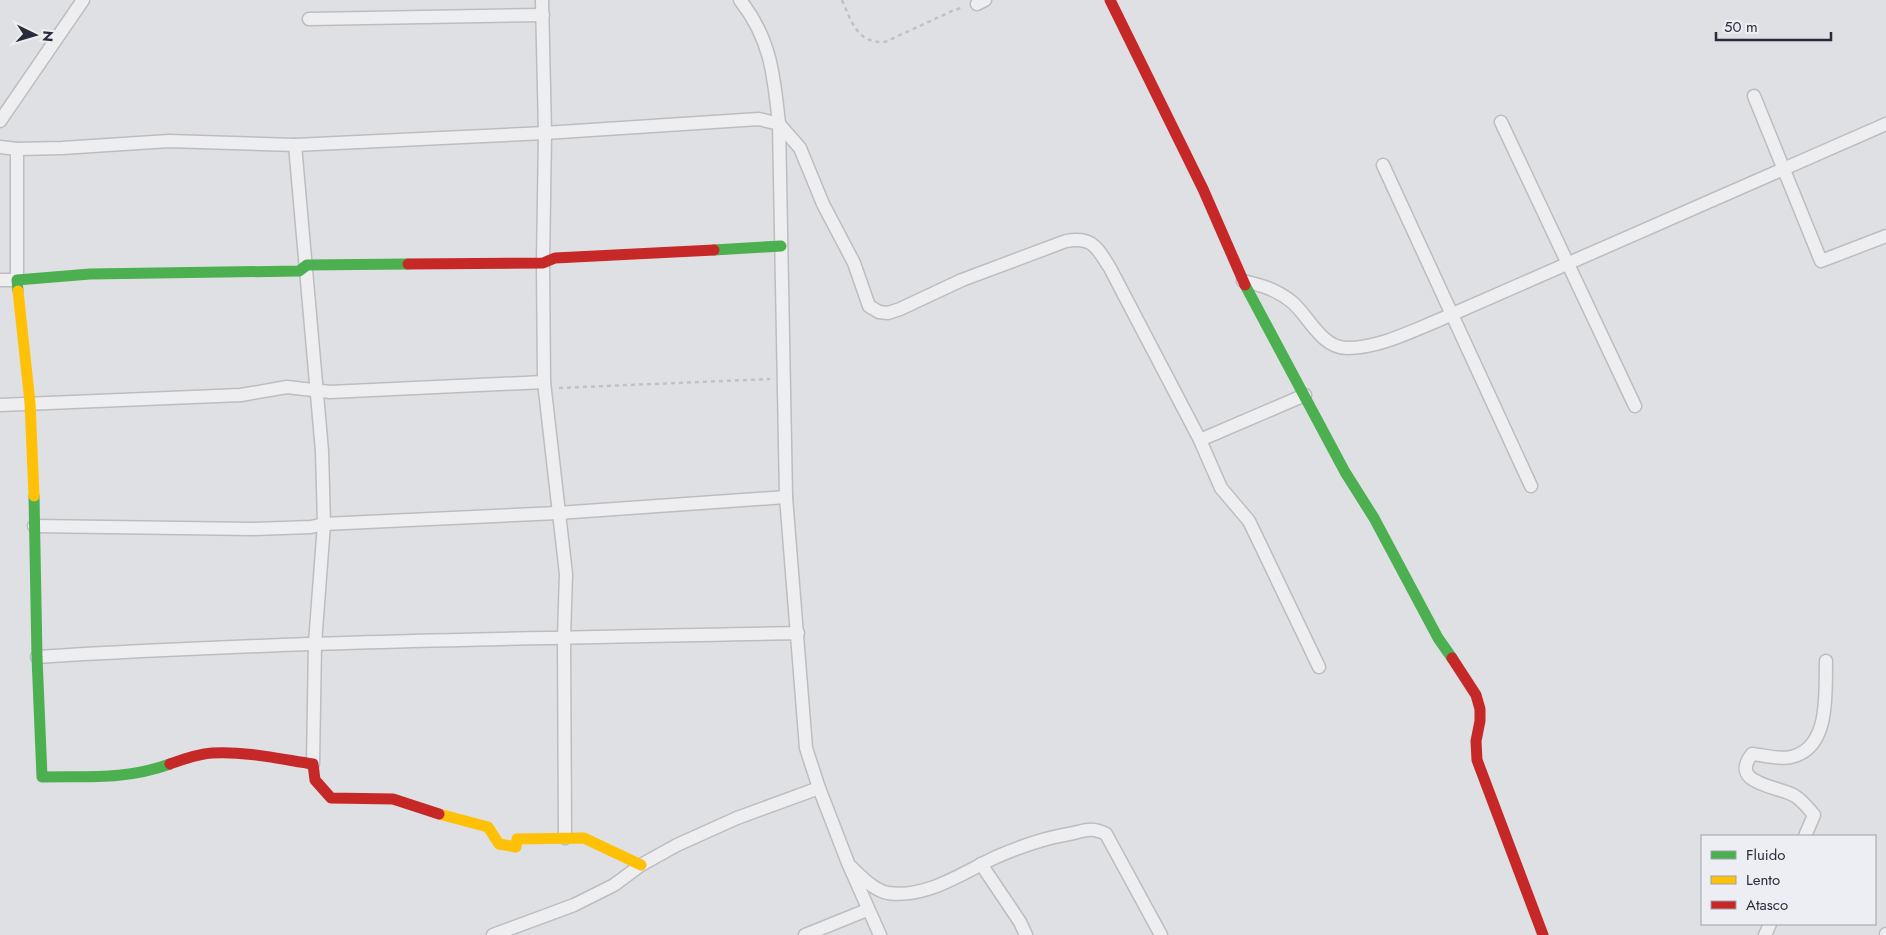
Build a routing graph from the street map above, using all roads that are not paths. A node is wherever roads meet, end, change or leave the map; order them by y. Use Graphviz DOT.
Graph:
graph roads {
  1 [pos="83,0"];
  2 [pos="542,0"];
  3 [pos="740,0"];
  4 [pos="1110,0"];
  5 [pos="543,15"];
  6 [pos="309,19"];
  7 [pos="1754,96"];
  8 [pos="0,121"];
  9 [pos="1501,122"];
  10 [pos="779,124"];
  11 [pos="1886,124"];
  12 [pos="545,133"];
  13 [pos="295,145"];
  14 [pos="0,147"];
  15 [pos="17,149"];
  16 [pos="1383,165"];
  17 [pos="1784,168"];
  18 [pos="1886,236"];
  19 [pos="781,246"];
  20 [pos="543,263"];
  21 [pos="1568,263"];
  22 [pos="307,265"];
  23 [pos="0,280"];
  24 [pos="17,280"];
  25 [pos="1243,281"];
  26 [pos="1452,314"];
  27 [pos="544,385"];
  28 [pos="316,391"];
  29 [pos="1305,396"];
  30 [pos="30,403"];
  31 [pos="0,404"];
  32 [pos="1635,406"];
  33 [pos="1200,440"];
  34 [pos="1531,486"];
  35 [pos="786,497"];
  36 [pos="558,513"];
  37 [pos="324,524"];
  38 [pos="34,526"];
  39 [pos="798,633"];
  40 [pos="564,637"];
  41 [pos="315,643"];
  42 [pos="37,657"];
  43 [pos="1826,661"];
  44 [pos="1319,667"];
  45 [pos="314,764"];
  46 [pos="819,788"];
  47 [pos="1806,835"];
  48 [pos="565,838"];
  49 [pos="848,863"];
  50 [pos="981,864"];
  51 [pos="641,865"];
  52 [pos="867,910"];
  53 [pos="493,935"];
  54 [pos="804,935"];
  55 [pos="880,935"];
  56 [pos="1026,935"];
  57 [pos="1161,935"];
  58 [pos="1543,935"];
  1 -- 8 [label="street"];
  2 -- 5 [label="street"];
  3 -- 10 [label="street"];
  4 -- 25 [label="street"];
  5 -- 6 [label="street"];
  5 -- 12 [label="street"];
  7 -- 17 [label="street"];
  9 -- 21 [label="street"];
  10 -- 12 [label="street"];
  10 -- 19 [label="street"];
  10 -- 33 [label="street"];
  11 -- 17 [label="street"];
  12 -- 13 [label="street"];
  12 -- 20 [label="street"];
  13 -- 15 [label="street"];
  13 -- 22 [label="street"];
  14 -- 15 [label="street"];
  15 -- 24 [label="street"];
  16 -- 26 [label="street"];
  17 -- 18 [label="street"];
  17 -- 21 [label="street"];
  19 -- 20 [label="street"];
  19 -- 35 [label="street"];
  20 -- 22 [label="street"];
  20 -- 27 [label="street"];
  21 -- 26 [label="street"];
  21 -- 32 [label="street"];
  22 -- 24 [label="street"];
  22 -- 28 [label="street"];
  23 -- 24 [label="street"];
  24 -- 30 [label="street"];
  25 -- 26 [label="street"];
  25 -- 29 [label="street"];
  26 -- 34 [label="street"];
  27 -- 28 [label="street"];
  27 -- 36 [label="street"];
  28 -- 30 [label="street"];
  28 -- 37 [label="street"];
  29 -- 33 [label="street"];
  29 -- 58 [label="street"];
  30 -- 31 [label="street"];
  30 -- 38 [label="street"];
  33 -- 44 [label="street"];
  35 -- 36 [label="street"];
  35 -- 39 [label="street"];
  36 -- 37 [label="street"];
  36 -- 40 [label="street"];
  37 -- 38 [label="street"];
  37 -- 41 [label="street"];
  38 -- 42 [label="street"];
  39 -- 40 [label="street"];
  39 -- 46 [label="street"];
  40 -- 41 [label="street"];
  40 -- 48 [label="street"];
  41 -- 42 [label="street"];
  41 -- 45 [label="street"];
  42 -- 45 [label="street"];
  43 -- 47 [label="street"];
  45 -- 48 [label="street"];
  46 -- 49 [label="street"];
  46 -- 51 [label="street"];
  48 -- 51 [label="street"];
  49 -- 50 [label="street"];
  49 -- 52 [label="street"];
  50 -- 56 [label="street"];
  50 -- 57 [label="street"];
  51 -- 53 [label="street"];
  52 -- 54 [label="street"];
  52 -- 55 [label="street"];
}
